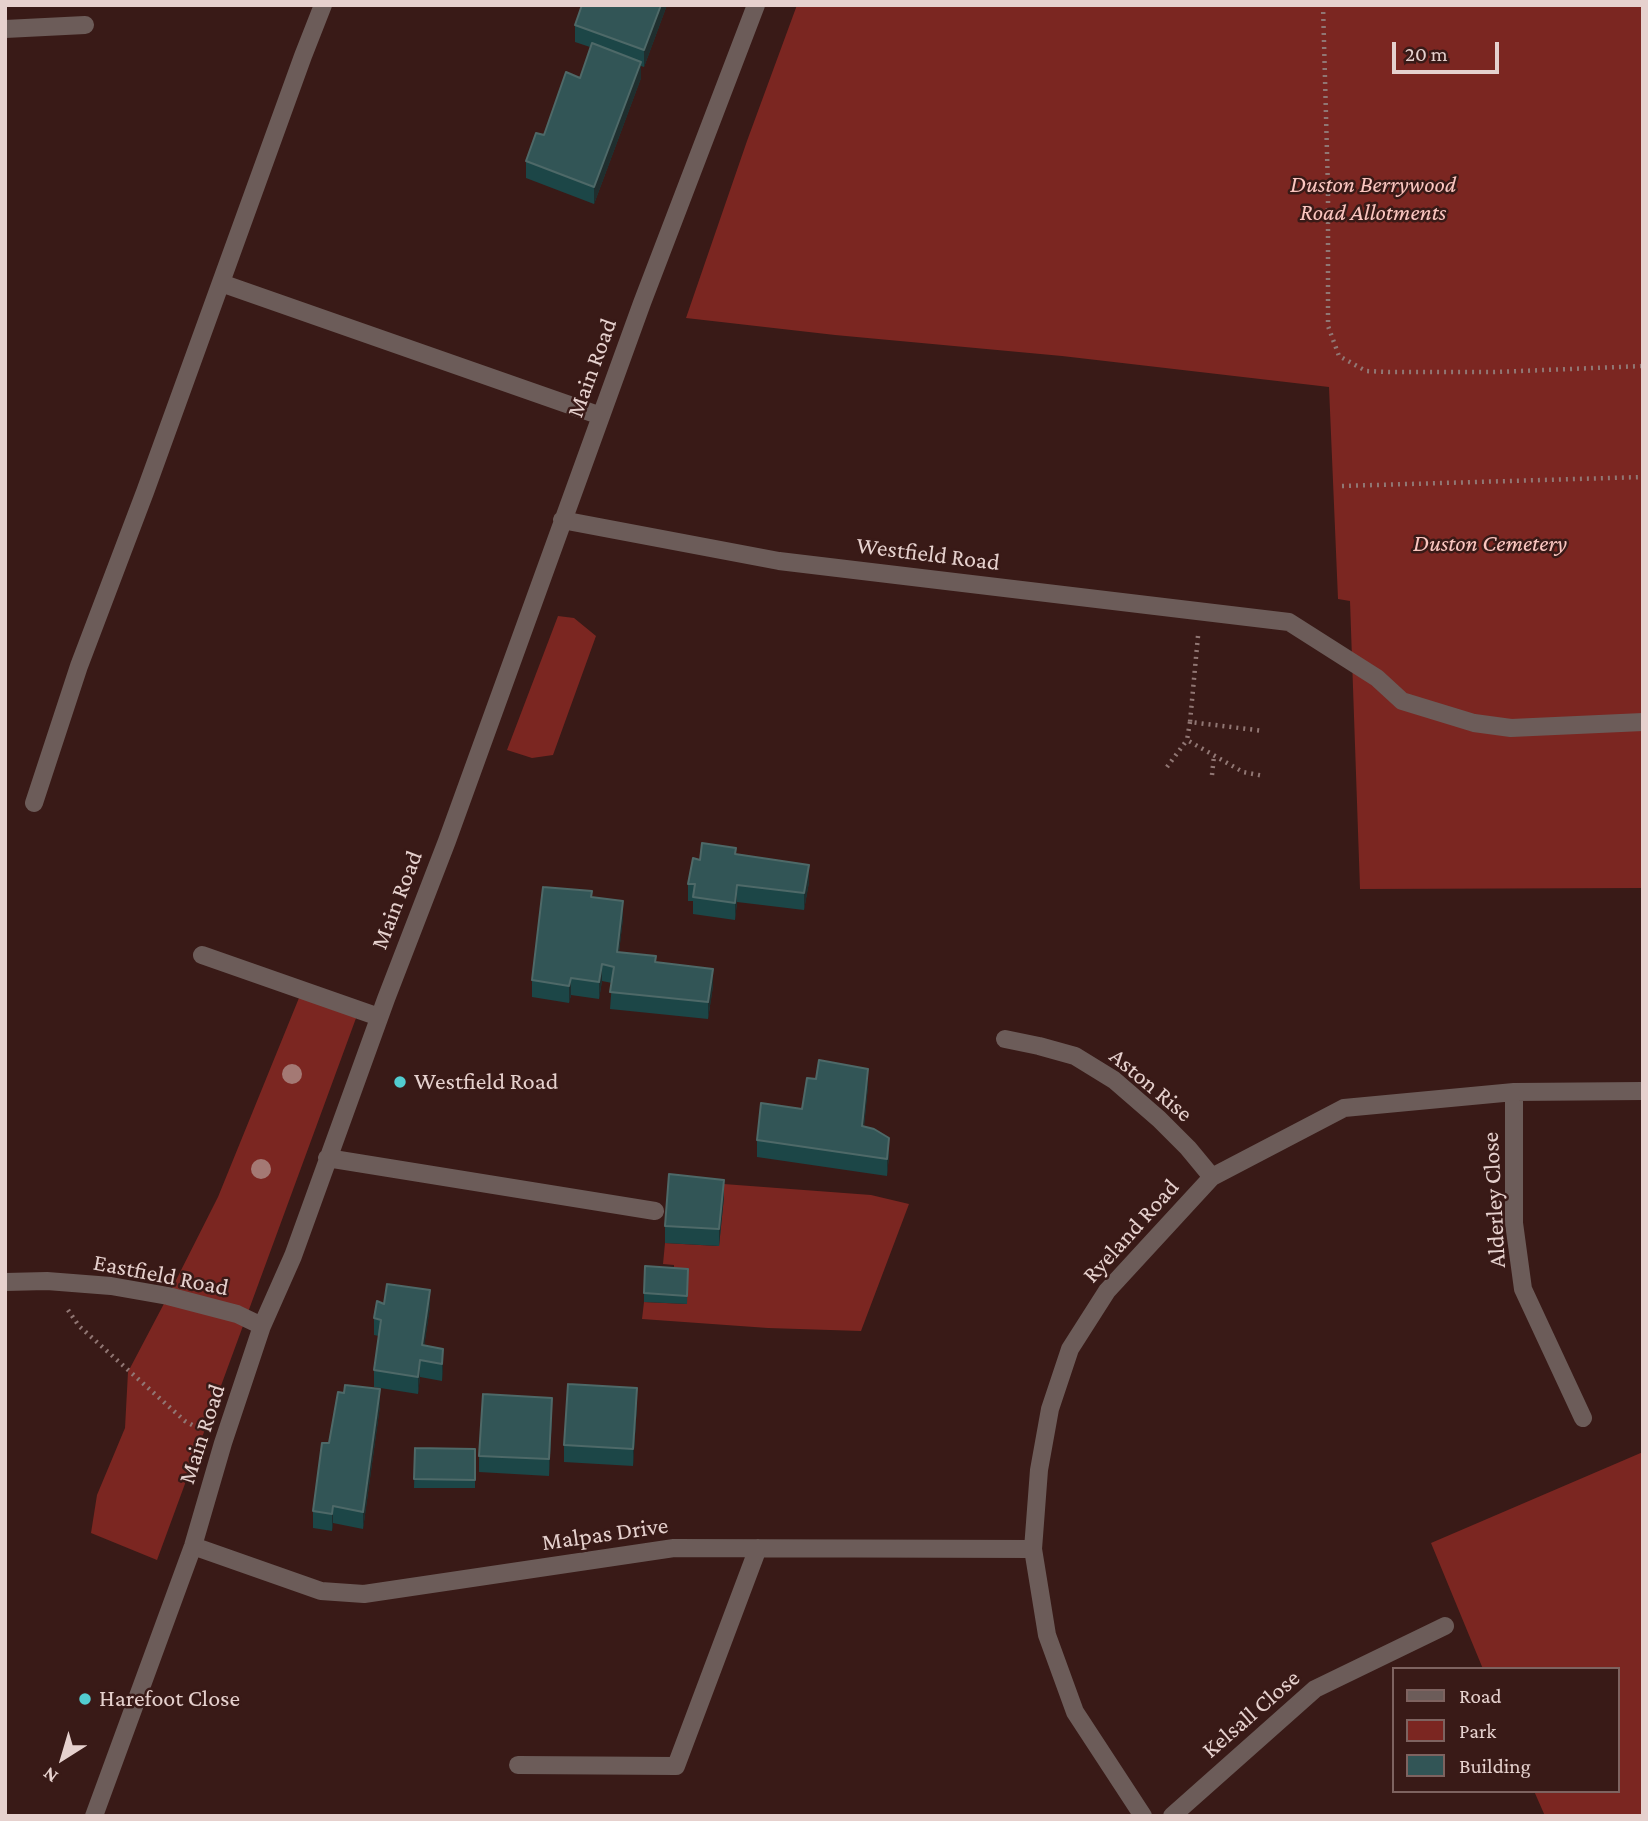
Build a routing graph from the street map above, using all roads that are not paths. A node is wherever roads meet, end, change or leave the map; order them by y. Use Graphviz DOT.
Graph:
graph roads {
  1 [pos="323,5"];
  2 [pos="756,5"];
  3 [pos="85,25"];
  4 [pos="5,29"];
  5 [pos="221,284"];
  6 [pos="601,416"];
  7 [pos="562,520"];
  8 [pos="1643,722"];
  9 [pos="34,803"];
  10 [pos="202,955"];
  11 [pos="379,1017"];
  12 [pos="1005,1039"];
  13 [pos="1643,1091"];
  14 [pos="1514,1092"];
  15 [pos="327,1158"];
  16 [pos="1212,1177"];
  17 [pos="655,1211"];
  18 [pos="5,1282"];
  19 [pos="262,1326"];
  20 [pos="1583,1418"];
  21 [pos="193,1546"];
  22 [pos="758,1548"];
  23 [pos="1033,1549"];
  24 [pos="1446,1626"];
  25 [pos="518,1765"];
  26 [pos="94,1816"];
  27 [pos="1143,1816"];
  28 [pos="1172,1816"];
  1 -- 5 [label="street"];
  2 -- 6 [label="street, Main Road"];
  3 -- 4 [label="street"];
  5 -- 6 [label="street"];
  5 -- 9 [label="street"];
  6 -- 7 [label="street, Main Road"];
  7 -- 8 [label="street, Westfield Road"];
  7 -- 11 [label="street, Main Road"];
  10 -- 11 [label="street"];
  11 -- 15 [label="street, Main Road"];
  12 -- 16 [label="street, Aston Rise"];
  13 -- 14 [label="street, Ryeland Road"];
  14 -- 16 [label="street, Ryeland Road"];
  14 -- 20 [label="street, Alderley Close"];
  15 -- 17 [label="street"];
  15 -- 19 [label="street, Main Road"];
  16 -- 23 [label="street, Ryeland Road"];
  18 -- 19 [label="street, Eastfield Road"];
  19 -- 21 [label="street, Main Road"];
  21 -- 22 [label="street, Malpas Drive"];
  21 -- 26 [label="street, Main Road"];
  22 -- 23 [label="street, Malpas Drive"];
  22 -- 25 [label="street"];
  23 -- 27 [label="street, Ryeland Road"];
  24 -- 28 [label="street, Kelsall Close"];
}
